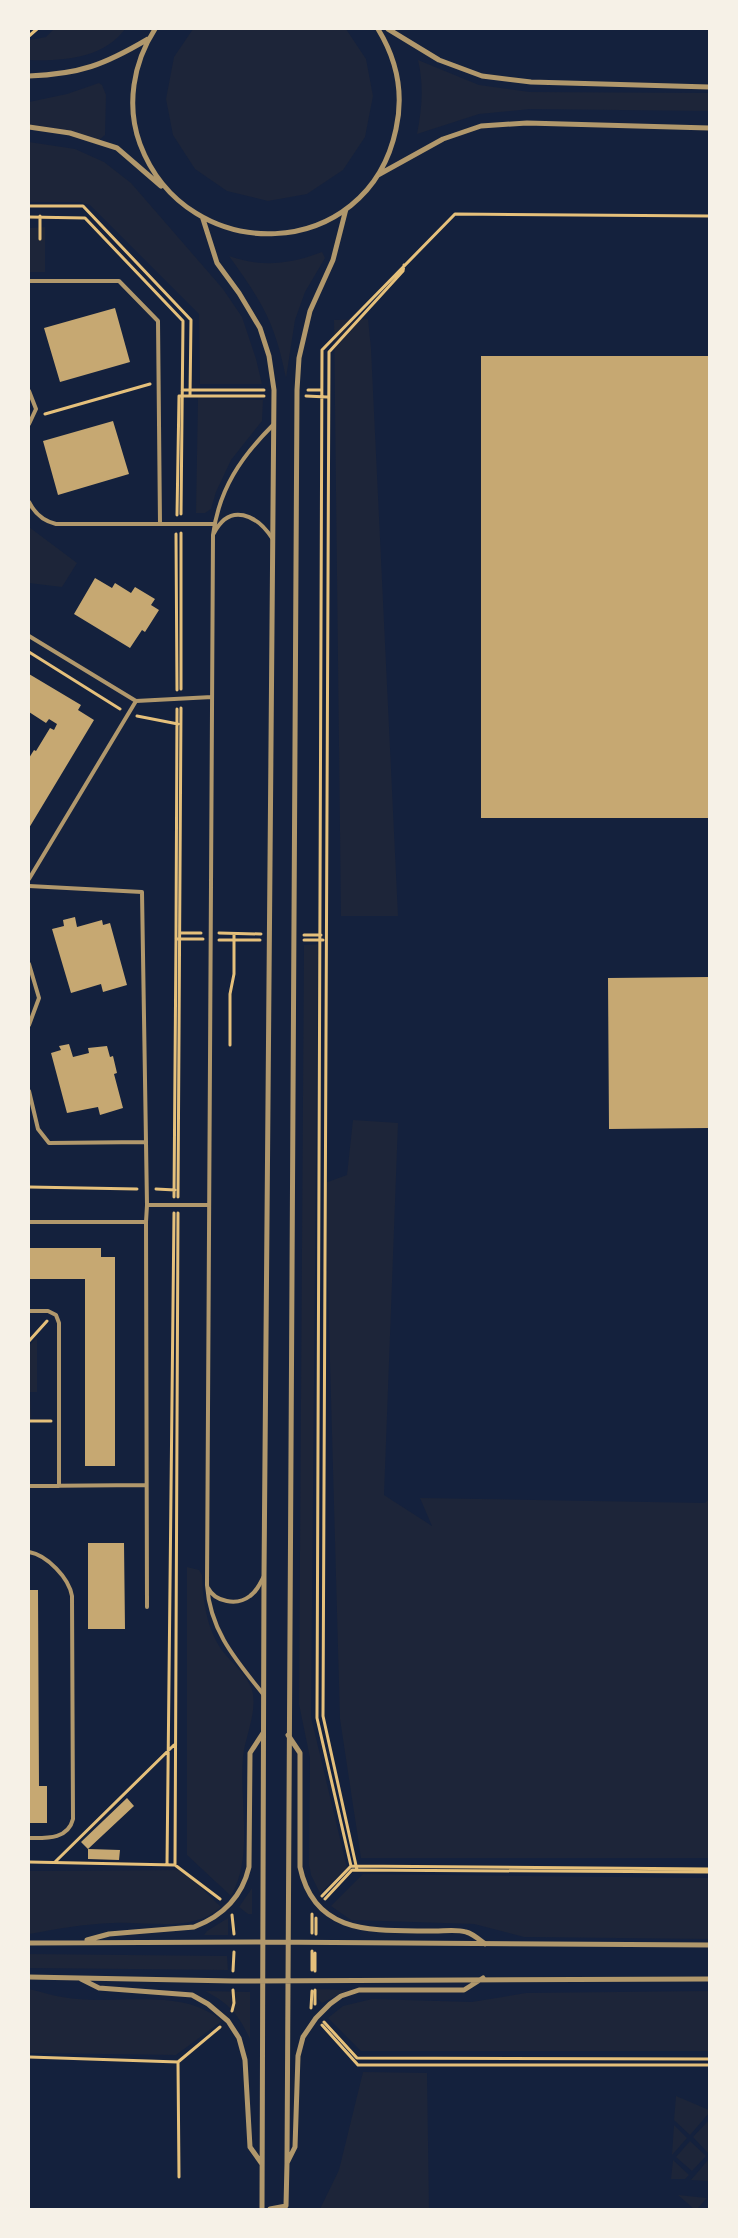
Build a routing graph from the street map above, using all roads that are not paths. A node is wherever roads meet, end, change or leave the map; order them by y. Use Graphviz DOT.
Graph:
graph roads {
  1 [pos="155,29"];
  2 [pos="378,29"];
  3 [pos="388,29"];
  4 [pos="149,38"];
  5 [pos="29,76"];
  6 [pos="709,87"];
  7 [pos="29,127"];
  8 [pos="709,128"];
  9 [pos="378,176"];
  10 [pos="168,192"];
  11 [pos="346,209"];
  12 [pos="203,219"];
  13 [pos="29,281"];
  14 [pos="29,391"];
  15 [pos="29,424"];
  16 [pos="273,425"];
  17 [pos="29,502"];
  18 [pos="160,524"];
  19 [pos="214,524"];
  20 [pos="213,535"];
  21 [pos="272,538"];
  22 [pos="29,636"];
  23 [pos="212,697"];
  24 [pos="136,701"];
  25 [pos="29,879"];
  26 [pos="29,886"];
  27 [pos="29,964"];
  28 [pos="29,1024"];
  29 [pos="29,1091"];
  30 [pos="146,1142"];
  31 [pos="147,1205"];
  32 [pos="209,1205"];
  33 [pos="29,1222"];
  34 [pos="146,1222"];
  35 [pos="29,1311"];
  36 [pos="29,1486"];
  37 [pos="59,1486"];
  38 [pos="146,1486"];
  39 [pos="29,1552"];
  40 [pos="264,1576"];
  41 [pos="207,1585"];
  42 [pos="147,1607"];
  43 [pos="264,1696"];
  44 [pos="264,1733"];
  45 [pos="288,1735"];
  46 [pos="29,1838"];
  47 [pos="79,1942"];
  48 [pos="263,1942"];
  49 [pos="287,1942"];
  50 [pos="29,1943"];
  51 [pos="486,1944"];
  52 [pos="709,1945"];
  53 [pos="29,1977"];
  54 [pos="78,1978"];
  55 [pos="483,1978"];
  56 [pos="709,1979"];
  57 [pos="262,1980"];
  58 [pos="288,1980"];
  59 [pos="287,2163"];
  60 [pos="262,2164"];
  61 [pos="262,2209"];
  62 [pos="270,2209"];
  1 -- 4 [label="street"];
  2 -- 9 [label="street"];
  3 -- 6 [label="street"];
  4 -- 5 [label="street"];
  4 -- 10 [label="street"];
  7 -- 10 [label="street"];
  8 -- 9 [label="street"];
  9 -- 11 [label="street"];
  10 -- 12 [label="street"];
  11 -- 12 [label="street"];
  11 -- 45 [label="street"];
  12 -- 16 [label="street"];
  13 -- 18 [label="lane"];
  14 -- 15 [label="lane"];
  16 -- 19 [label="lane"];
  16 -- 21 [label="street"];
  17 -- 18 [label="lane"];
  18 -- 19 [label="lane"];
  19 -- 20 [label="lane"];
  20 -- 21 [label="lane"];
  20 -- 23 [label="lane"];
  21 -- 40 [label="street"];
  22 -- 24 [label="lane"];
  23 -- 24 [label="lane"];
  23 -- 32 [label="lane"];
  24 -- 25 [label="lane"];
  26 -- 30 [label="lane"];
  27 -- 28 [label="lane"];
  29 -- 30 [label="lane"];
  30 -- 31 [label="lane"];
  31 -- 32 [label="lane"];
  31 -- 34 [label="lane"];
  32 -- 41 [label="lane"];
  33 -- 34 [label="lane"];
  34 -- 38 [label="lane"];
  35 -- 37 [label="lane"];
  36 -- 37 [label="lane"];
  37 -- 38 [label="lane"];
  38 -- 42 [label="lane"];
  39 -- 46 [label="lane"];
  40 -- 41 [label="lane"];
  40 -- 43 [label="street"];
  41 -- 43 [label="lane"];
  43 -- 44 [label="street"];
  44 -- 47 [label="street"];
  44 -- 48 [label="street"];
  45 -- 49 [label="street"];
  45 -- 51 [label="street"];
  47 -- 48 [label="street"];
  47 -- 50 [label="street"];
  48 -- 49 [label="street"];
  48 -- 57 [label="street"];
  49 -- 51 [label="street"];
  49 -- 58 [label="street"];
  51 -- 52 [label="street"];
  53 -- 54 [label="street"];
  54 -- 57 [label="street"];
  54 -- 60 [label="street"];
  55 -- 56 [label="street"];
  55 -- 58 [label="street"];
  55 -- 59 [label="street"];
  57 -- 58 [label="street"];
  57 -- 60 [label="street"];
  58 -- 59 [label="street"];
  59 -- 62 [label="street"];
  60 -- 61 [label="street"];
}
